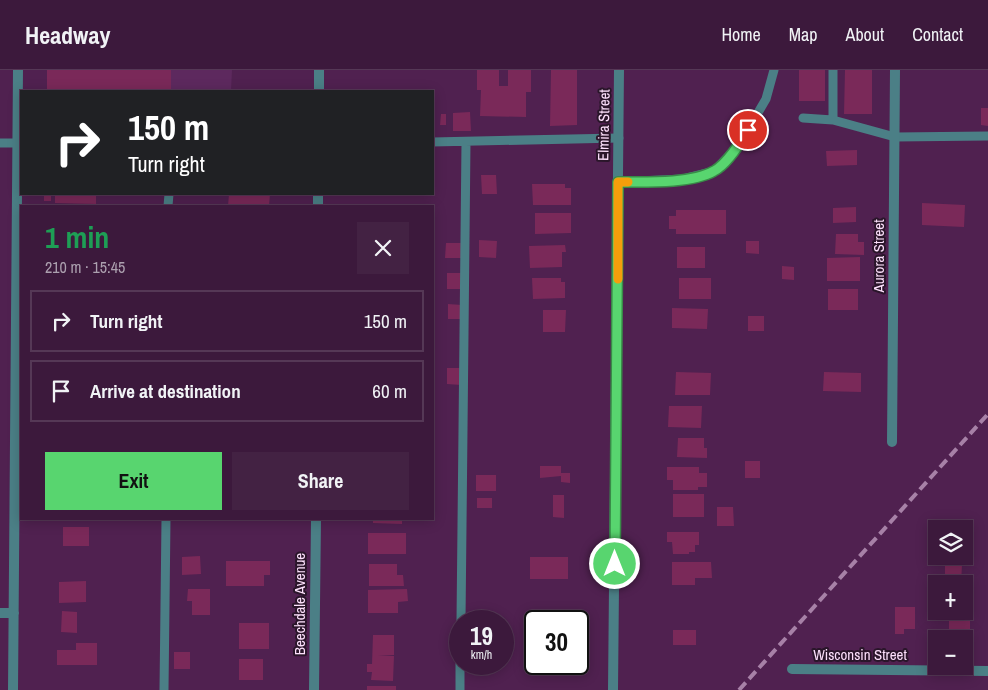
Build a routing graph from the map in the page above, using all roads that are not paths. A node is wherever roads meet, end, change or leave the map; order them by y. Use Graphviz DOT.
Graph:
graph roads {
  1 [pos="18,70"];
  2 [pos="319,70"];
  3 [pos="620,70"];
  4 [pos="774,70"];
  5 [pos="833,70"];
  6 [pos="895,70"];
  7 [pos="319,90"];
  8 [pos="803,118"];
  9 [pos="833,120"];
  10 [pos="988,136"];
  11 [pos="895,137"];
  12 [pos="619,138"];
  13 [pos="434,142"];
  14 [pos="466,142"];
  15 [pos="0,143"];
  16 [pos="20,143"];
  17 [pos="618,182"];
  18 [pos="892,442"];
  19 [pos="166,520"];
  20 [pos="316,520"];
  21 [pos="461,610"];
  22 [pos="0,613"];
  23 [pos="14,614"];
  24 [pos="792,670"];
  25 [pos="988,671"];
  26 [pos="460,675"];
  27 [pos="13,690"];
  28 [pos="164,690"];
  29 [pos="314,690"];
  30 [pos="460,690"];
  31 [pos="613,690"];
  1 -- 16 [label="street"];
  2 -- 7 [label="street"];
  3 -- 12 [label="street, Elmira Street"];
  4 -- 17 [label="lane"];
  5 -- 9 [label="lane"];
  6 -- 11 [label="street, Aurora Street"];
  8 -- 9 [label="lane"];
  9 -- 11 [label="lane"];
  10 -- 11 [label="lane"];
  11 -- 18 [label="street, Aurora Street"];
  12 -- 14 [label="lane"];
  12 -- 17 [label="street, Elmira Street"];
  13 -- 14 [label="lane"];
  14 -- 21 [label="lane"];
  15 -- 16 [label="lane"];
  16 -- 23 [label="street"];
  17 -- 31 [label="street, Elmira Street"];
  19 -- 28 [label="lane"];
  20 -- 29 [label="street, Beechdale Avenue"];
  22 -- 23 [label="street"];
  23 -- 27 [label="street"];
  24 -- 25 [label="street, Wisconsin Street"];
  26 -- 30 [label="lane"];
}
